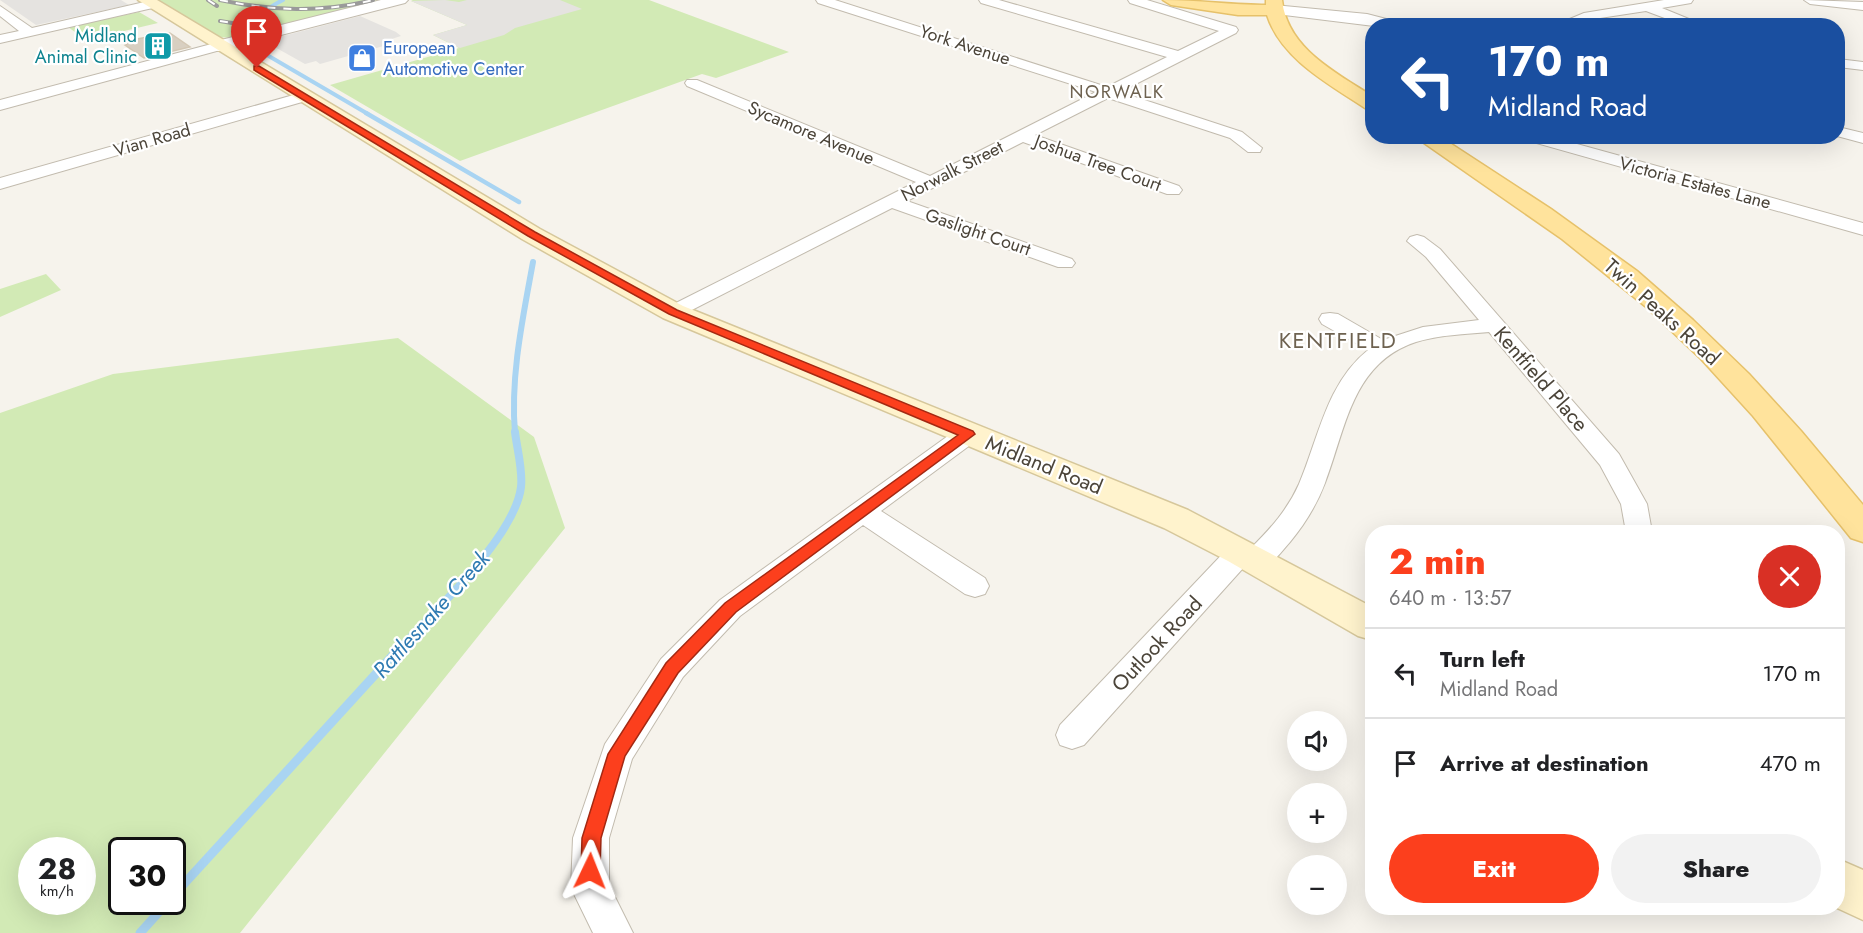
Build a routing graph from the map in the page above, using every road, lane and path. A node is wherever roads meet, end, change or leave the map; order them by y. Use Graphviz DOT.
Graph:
graph roads {
  1 [pos="400,0"];
  2 [pos="822,0"];
  3 [pos="986,0"];
  4 [pos="1134,0"];
  5 [pos="1171,0"];
  6 [pos="1218,0"];
  7 [pos="1687,0"];
  8 [pos="1810,0"];
  9 [pos="149,2"];
  10 [pos="1274,5"];
  11 [pos="1647,6"];
  12 [pos="1863,6"];
  13 [pos="0,10"];
  14 [pos="1581,18"];
  15 [pos="1679,18"];
  16 [pos="1365,19"];
  17 [pos="29,32"];
  18 [pos="0,39"];
  19 [pos="219,46"];
  20 [pos="1179,57"];
  21 [pos="1845,64"];
  22 [pos="1863,66"];
  23 [pos="692,83"];
  24 [pos="1109,92"];
  25 [pos="304,97"];
  26 [pos="1365,99"];
  27 [pos="0,105"];
  28 [pos="1845,134"];
  29 [pos="1023,136"];
  30 [pos="1863,138"];
  31 [pos="1444,144"];
  32 [pos="1556,144"];
  33 [pos="1254,148"];
  34 [pos="930,182"];
  35 [pos="0,184"];
  36 [pos="1173,190"];
  37 [pos="892,202"];
  38 [pos="1863,229"];
  39 [pos="1417,241"];
  40 [pos="1065,263"];
  41 [pos="673,312"];
  42 [pos="1330,319"];
  43 [pos="1494,324"];
  44 [pos="1383,349"];
  45 [pos="968,434"];
  46 [pos="861,511"];
  47 [pos="1638,525"];
  48 [pos="1863,529"];
  49 [pos="1249,557"];
  50 [pos="975,586"];
  51 [pos="1365,621"];
  52 [pos="1072,735"];
  53 [pos="1845,886"];
  54 [pos="1863,896"];
  55 [pos="614,933"];
  1 -- 19 [label="street"];
  2 -- 24 [label="street, York Avenue"];
  3 -- 20 [label="street"];
  4 -- 20 [label="street, Norwalk Street"];
  5 -- 10 [label="main road"];
  6 -- 10 [label="main road"];
  7 -- 11 [label="street"];
  8 -- 12 [label="street"];
  9 -- 17 [label="street"];
  9 -- 19 [label="main road, Midland Road"];
  10 -- 16 [label="street"];
  10 -- 26 [label="main road"];
  11 -- 14 [label="street"];
  11 -- 15 [label="street"];
  13 -- 17 [label="street"];
  17 -- 18 [label="street"];
  19 -- 25 [label="main road, Midland Road"];
  19 -- 27 [label="street"];
  20 -- 24 [label="street, Norwalk Street"];
  21 -- 22 [label="street"];
  23 -- 34 [label="street, Sycamore Avenue"];
  24 -- 29 [label="street, Norwalk Street"];
  24 -- 33 [label="street, York Avenue"];
  25 -- 35 [label="street, Vian Road"];
  25 -- 41 [label="main road, Midland Road"];
  28 -- 30 [label="street"];
  29 -- 34 [label="street, Norwalk Street"];
  29 -- 36 [label="street, Joshua Tree Court"];
  31 -- 48 [label="main road, Twin Peaks Road"];
  32 -- 38 [label="street, Victoria Estates Lane"];
  34 -- 37 [label="street, Norwalk Street"];
  37 -- 40 [label="street, Gaslight Court"];
  37 -- 41 [label="street, Norwalk Street"];
  39 -- 43 [label="street, Kentfield Place"];
  41 -- 45 [label="main road, Midland Road"];
  42 -- 44 [label="street"];
  43 -- 44 [label="street"];
  43 -- 47 [label="street, Kentfield Place"];
  44 -- 49 [label="street, Outlook Road"];
  45 -- 46 [label="street"];
  45 -- 49 [label="main road, Midland Road"];
  46 -- 50 [label="street"];
  46 -- 55 [label="street"];
  49 -- 51 [label="main road, Midland Road"];
  49 -- 52 [label="street, Outlook Road"];
  53 -- 54 [label="main road"];
}
